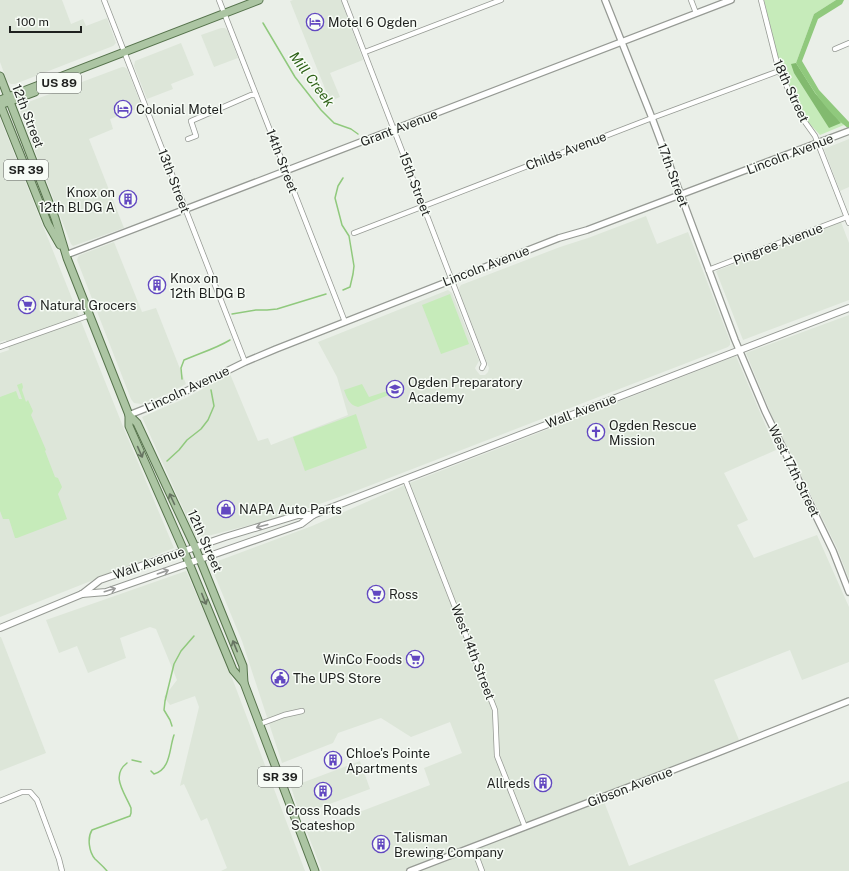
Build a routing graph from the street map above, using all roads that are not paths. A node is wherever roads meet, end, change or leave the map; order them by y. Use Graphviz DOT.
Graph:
graph roads {
  1 [pos="104,0"];
  2 [pos="219,0"];
  3 [pos="260,0"];
  4 [pos="344,0"];
  5 [pos="500,0"];
  6 [pos="605,0"];
  7 [pos="691,0"];
  8 [pos="731,0"];
  9 [pos="761,0"];
  10 [pos="696,13"];
  11 [pos="225,14"];
  12 [pos="622,41"];
  13 [pos="849,44"];
  14 [pos="835,49"];
  15 [pos="365,52"];
  16 [pos="125,53"];
  17 [pos="779,71"];
  18 [pos="0,76"];
  19 [pos="256,95"];
  20 [pos="9,99"];
  21 [pos="0,100"];
  22 [pos="0,105"];
  23 [pos="652,118"];
  24 [pos="394,129"];
  25 [pos="849,131"];
  26 [pos="188,139"];
  27 [pos="818,144"];
  28 [pos="285,171"];
  29 [pos="681,194"];
  30 [pos="424,206"];
  31 [pos="185,209"];
  32 [pos="847,217"];
  33 [pos="849,223"];
  34 [pos="354,233"];
  35 [pos="66,255"];
  36 [pos="708,270"];
  37 [pos="452,280"];
  38 [pos="849,308"];
  39 [pos="90,315"];
  40 [pos="345,322"];
  41 [pos="0,348"];
  42 [pos="740,350"];
  43 [pos="245,362"];
  44 [pos="482,368"];
  45 [pos="129,415"];
  46 [pos="405,479"];
  47 [pos="313,515"];
  48 [pos="195,547"];
  49 [pos="184,551"];
  50 [pos="200,559"];
  51 [pos="189,563"];
  52 [pos="849,592"];
  53 [pos="82,594"];
  54 [pos="0,628"];
  55 [pos="244,683"];
  56 [pos="849,701"];
  57 [pos="302,711"];
  58 [pos="260,724"];
  59 [pos="0,801"];
  60 [pos="525,827"];
  61 [pos="473,847"];
  62 [pos="62,871"];
  63 [pos="316,871"];
  64 [pos="410,871"];
  65 [pos="482,871"];
  1 -- 16 [label="street, 13th Street"];
  2 -- 11 [label="street, 14th Street"];
  3 -- 11 [label="main road, US 89"];
  4 -- 15 [label="street, 15th Street"];
  5 -- 15 [label="street"];
  6 -- 12 [label="street, 17th Street"];
  7 -- 10 [label="street"];
  8 -- 10 [label="street, Grant Avenue"];
  9 -- 17 [label="street, 18th Street"];
  10 -- 12 [label="street, Grant Avenue"];
  11 -- 16 [label="main road, US 89"];
  11 -- 19 [label="street, 14th Street"];
  12 -- 23 [label="street, 17th Street"];
  12 -- 24 [label="street, Grant Avenue"];
  13 -- 14 [label="street"];
  15 -- 24 [label="street, 15th Street"];
  16 -- 20 [label="main road, US 89"];
  16 -- 31 [label="street, 13th Street"];
  17 -- 23 [label="street, Childs Avenue"];
  17 -- 27 [label="street, 18th Street"];
  18 -- 20 [label="main road, 12th Street / SR 39"];
  19 -- 26 [label="street"];
  19 -- 28 [label="street, 14th Street"];
  20 -- 21 [label="main road, US 89"];
  20 -- 22 [label="main road, US 89"];
  20 -- 35 [label="main road, 12th Street / SR 39"];
  22 -- 35 [label="main road, 12th Street / SR 39"];
  23 -- 29 [label="street, 17th Street"];
  23 -- 30 [label="street, Childs Avenue"];
  24 -- 28 [label="street, Grant Avenue"];
  24 -- 30 [label="street, 15th Street"];
  25 -- 27 [label="street, Lincoln Avenue"];
  27 -- 29 [label="street, Lincoln Avenue"];
  27 -- 32 [label="street, 18th Street"];
  28 -- 31 [label="street, Grant Avenue"];
  28 -- 40 [label="street, 14th Street"];
  29 -- 36 [label="street, 17th Street"];
  29 -- 37 [label="street, Lincoln Avenue"];
  30 -- 34 [label="street, Childs Avenue"];
  30 -- 37 [label="street, 15th Street"];
  31 -- 35 [label="street, Grant Avenue"];
  31 -- 43 [label="street, 13th Street"];
  32 -- 33 [label="street, 18th Street"];
  32 -- 36 [label="street, Pingree Avenue"];
  35 -- 39 [label="main road, 12th Street / SR 39"];
  36 -- 42 [label="street, 17th Street"];
  37 -- 40 [label="street, Lincoln Avenue"];
  37 -- 44 [label="street, 15th Street"];
  38 -- 42 [label="main road, Wall Avenue"];
  39 -- 41 [label="street"];
  39 -- 45 [label="main road, 12th Street / SR 39"];
  40 -- 43 [label="street, Lincoln Avenue"];
  42 -- 46 [label="main road, Wall Avenue"];
  42 -- 52 [label="street, West 17th Street"];
  43 -- 45 [label="street, Lincoln Avenue"];
  48 -- 45 [label="main road, 12th Street / SR 39, one-way"];
  45 -- 49 [label="main road, 12th Street / SR 39, one-way"];
  46 -- 47 [label="main road, Wall Avenue"];
  46 -- 60 [label="street, West 14th Street"];
  47 -- 48 [label="main road, Wall Avenue, one-way"];
  47 -- 50 [label="main road, Wall Avenue"];
  48 -- 49 [label="main road, Wall Avenue"];
  48 -- 50 [label="main road, 12th Street / SR 39"];
  49 -- 51 [label="main road, 12th Street / SR 39"];
  49 -- 53 [label="main road, Wall Avenue"];
  50 -- 51 [label="main road, Wall Avenue"];
  55 -- 50 [label="main road, 12th Street / SR 39, one-way"];
  53 -- 51 [label="main road, Wall Avenue, one-way"];
  51 -- 55 [label="main road, 12th Street / SR 39, one-way"];
  53 -- 54 [label="main road, Wall Avenue"];
  55 -- 58 [label="main road, 12th Street / SR 39"];
  56 -- 60 [label="street, Gibson Avenue"];
  57 -- 58 [label="street"];
  58 -- 63 [label="main road, 12th Street / SR 39"];
  59 -- 62 [label="street"];
  60 -- 61 [label="street, Gibson Avenue"];
  61 -- 64 [label="street, Gibson Avenue"];
  61 -- 65 [label="street"];
}
